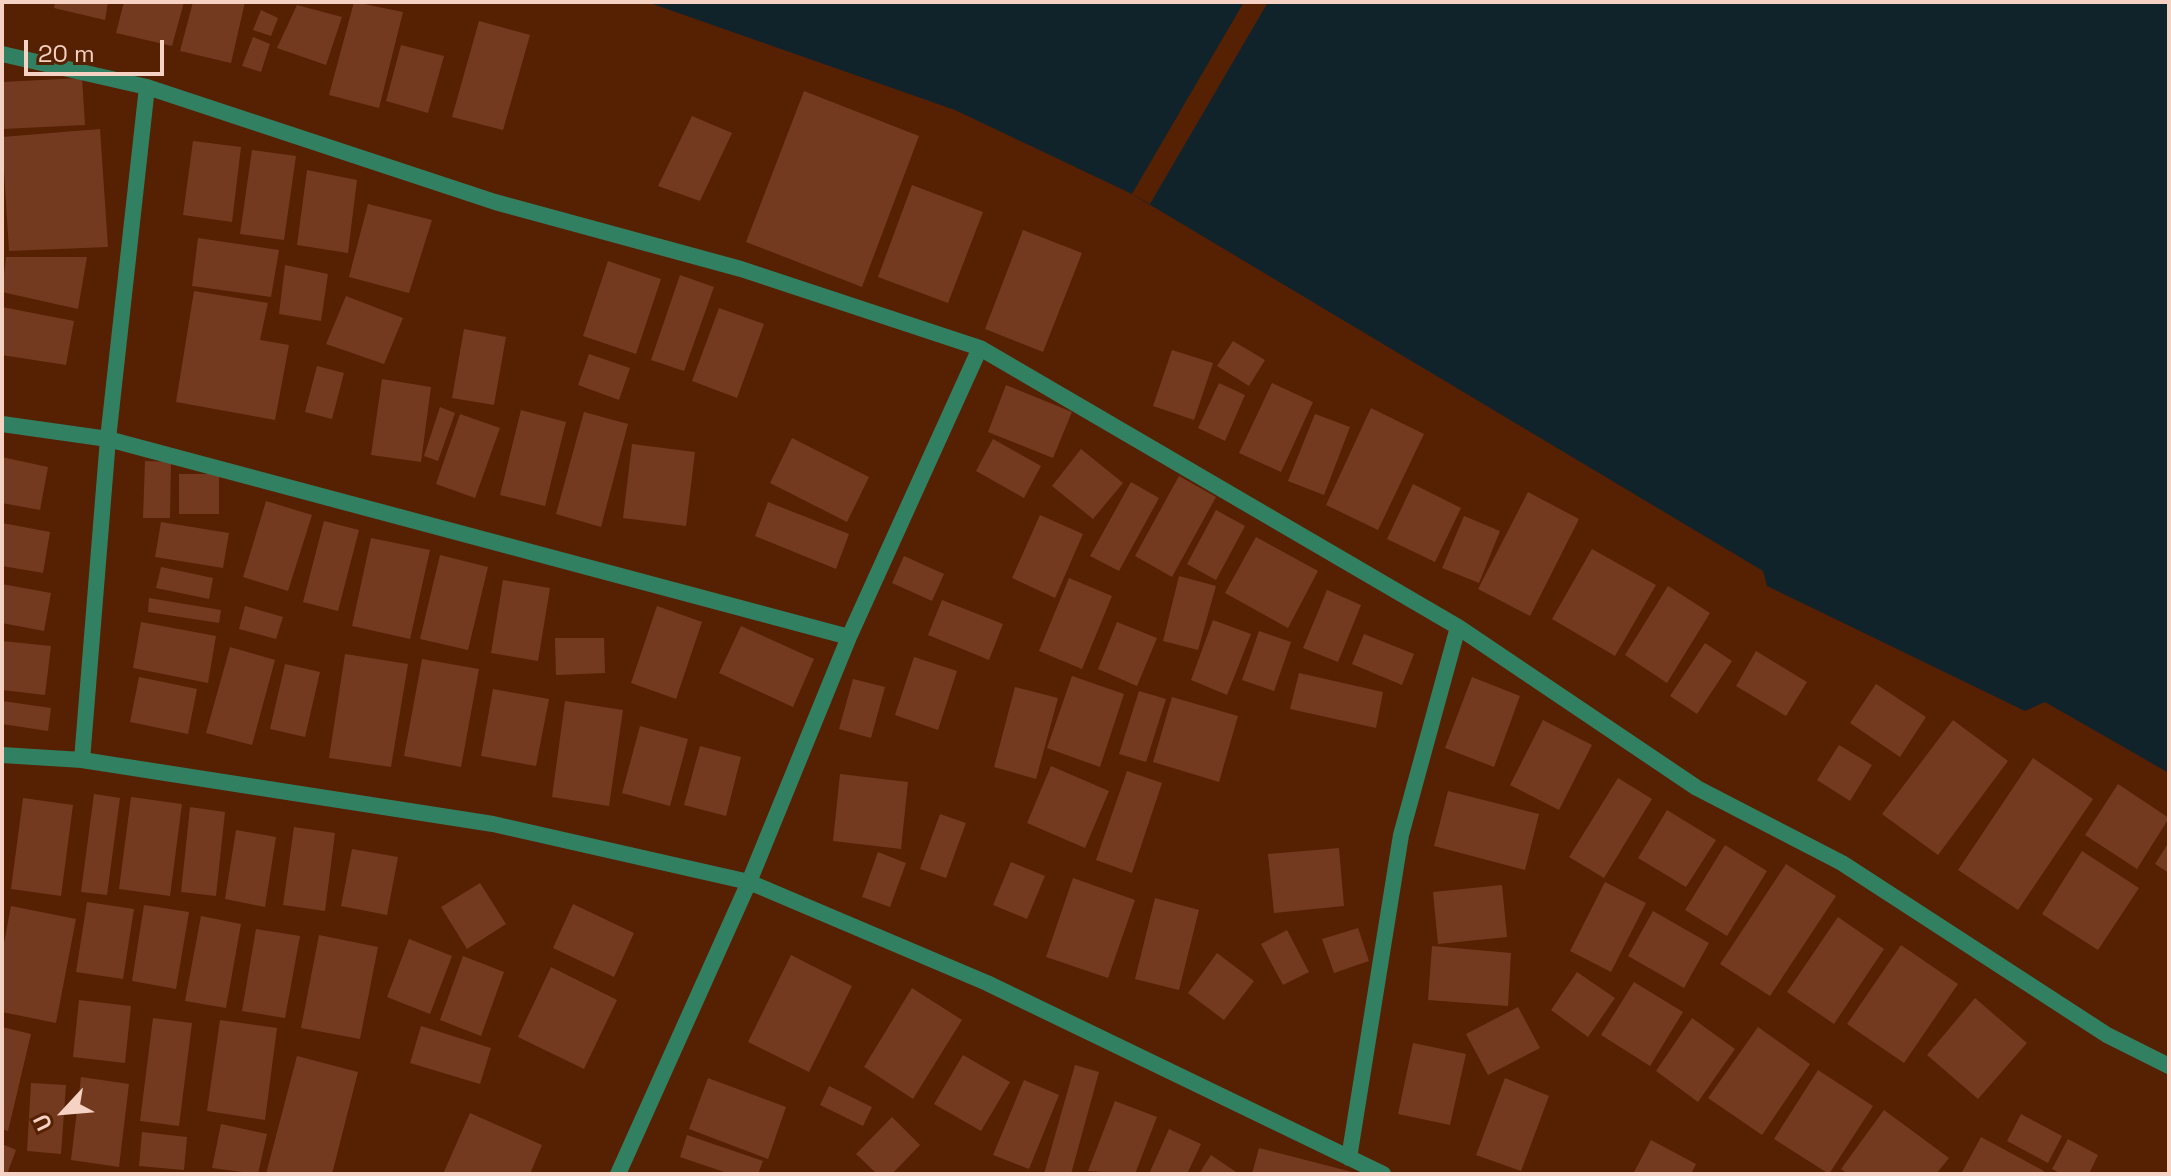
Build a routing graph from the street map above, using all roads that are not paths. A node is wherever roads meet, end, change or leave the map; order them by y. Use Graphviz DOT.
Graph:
graph roads {
  1 [pos="2,54"];
  2 [pos="147,87"];
  3 [pos="980,348"];
  4 [pos="2,424"];
  5 [pos="108,439"];
  6 [pos="1458,627"];
  7 [pos="849,637"];
  8 [pos="2,755"];
  9 [pos="82,760"];
  10 [pos="749,882"];
  11 [pos="2169,1066"];
  12 [pos="1349,1158"];
  13 [pos="618,1174"];
  14 [pos="1383,1174"];
  1 -- 2 [label="street"];
  2 -- 3 [label="street"];
  2 -- 5 [label="street"];
  3 -- 6 [label="street"];
  3 -- 7 [label="street"];
  4 -- 5 [label="street"];
  5 -- 7 [label="street"];
  5 -- 9 [label="street"];
  6 -- 11 [label="street"];
  6 -- 12 [label="street"];
  7 -- 10 [label="street"];
  8 -- 9 [label="street"];
  9 -- 10 [label="street"];
  10 -- 12 [label="street"];
  10 -- 13 [label="street"];
  12 -- 14 [label="street"];
}
